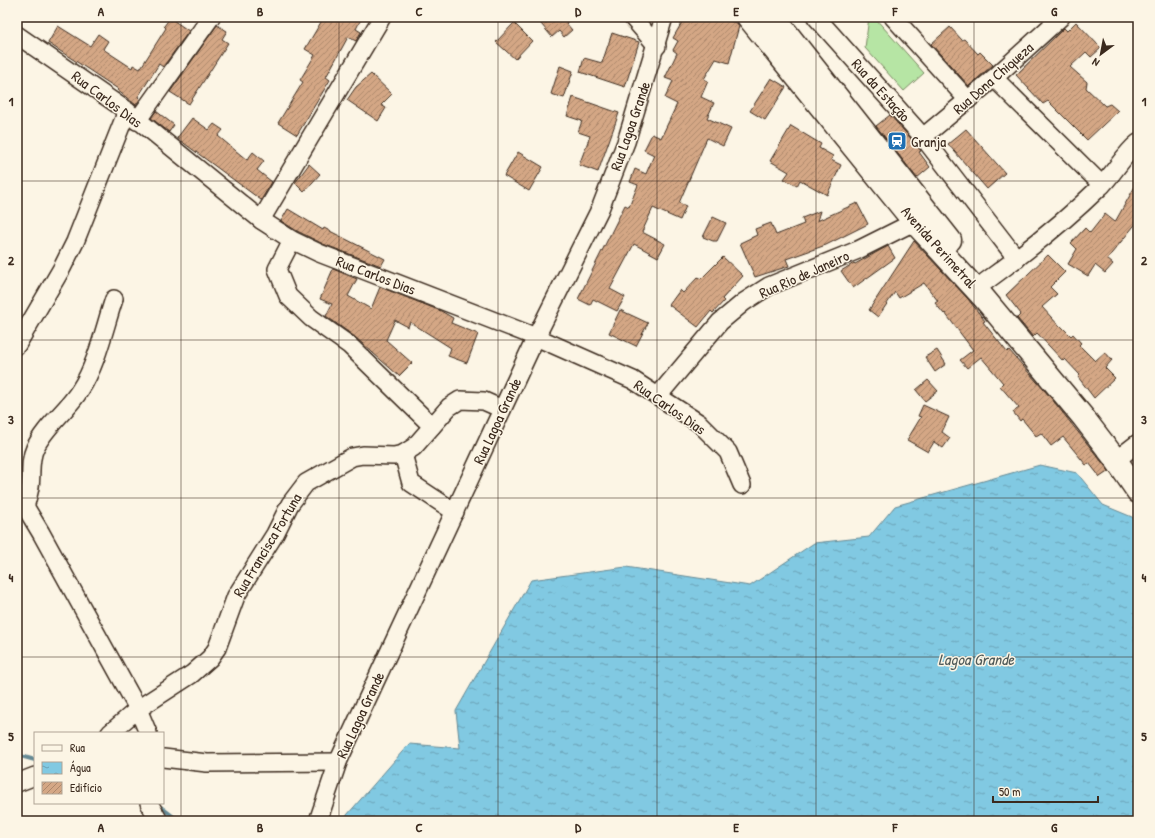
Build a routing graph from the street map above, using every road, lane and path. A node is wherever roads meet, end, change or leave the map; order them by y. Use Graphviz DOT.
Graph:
graph roads {
  1 [pos="211,17"];
  2 [pos="382,17"];
  3 [pos="632,17"];
  4 [pos="664,17"];
  5 [pos="748,17"];
  6 [pos="816,17"];
  7 [pos="893,17"];
  8 [pos="1061,17"];
  9 [pos="782,20"];
  10 [pos="17,35"];
  11 [pos="657,46"];
  12 [pos="994,78"];
  13 [pos="968,100"];
  14 [pos="132,116"];
  15 [pos="923,137"];
  16 [pos="1138,143"];
  17 [pos="881,167"];
  18 [pos="1102,185"];
  19 [pos="261,220"];
  20 [pos="914,222"];
  21 [pos="292,240"];
  22 [pos="1017,259"];
  23 [pos="984,289"];
  24 [pos="114,299"];
  25 [pos="536,337"];
  26 [pos="17,345"];
  27 [pos="658,396"];
  28 [pos="502,409"];
  29 [pos="432,426"];
  30 [pos="1138,443"];
  31 [pos="403,454"];
  32 [pos="1116,460"];
  33 [pos="742,485"];
  34 [pos="1138,492"];
  35 [pos="21,500"];
  36 [pos="455,512"];
  37 [pos="138,709"];
  38 [pos="111,732"];
  39 [pos="148,732"];
  40 [pos="164,758"];
  41 [pos="338,762"];
  42 [pos="34,776"];
  43 [pos="17,783"];
  44 [pos="150,804"];
  45 [pos="159,821"];
  46 [pos="318,821"];
  1 -- 14 [label="street"];
  2 -- 19 [label="street"];
  3 -- 11 [label="street"];
  4 -- 11 [label="street, Rua Lagoa Grande"];
  5 -- 17 [label="street, Avenida Perimetral"];
  6 -- 15 [label="street, Rua da Estação"];
  7 -- 13 [label="street"];
  8 -- 12 [label="street, Rua Dona Chiqueza"];
  9 -- 17 [label="street, Avenida Perimetral"];
  10 -- 14 [label="street, Rua Carlos Dias"];
  11 -- 25 [label="street, Rua Lagoa Grande"];
  12 -- 13 [label="street, Rua Dona Chiqueza"];
  12 -- 18 [label="street"];
  13 -- 15 [label="street, Rua Dona Chiqueza"];
  14 -- 19 [label="street, Rua Carlos Dias"];
  14 -- 26 [label="street"];
  15 -- 22 [label="street, Rua da Estação"];
  16 -- 18 [label="street"];
  17 -- 20 [label="street, Avenida Perimetral"];
  17 -- 23 [label="street, Avenida Perimetral"];
  18 -- 22 [label="street"];
  19 -- 21 [label="street, Rua Carlos Dias"];
  20 -- 23 [label="street, Avenida Perimetral"];
  20 -- 27 [label="street, Rua Rio de Janeiro"];
  21 -- 25 [label="street, Rua Carlos Dias"];
  21 -- 29 [label="street"];
  22 -- 23 [label="street"];
  23 -- 32 [label="street"];
  24 -- 35 [label="street"];
  25 -- 27 [label="street, Rua Carlos Dias"];
  25 -- 28 [label="street, Rua Lagoa Grande"];
  27 -- 33 [label="street, Rua Carlos Dias"];
  28 -- 29 [label="street"];
  28 -- 36 [label="street, Rua Lagoa Grande"];
  29 -- 31 [label="street"];
  30 -- 32 [label="street"];
  31 -- 36 [label="street"];
  31 -- 37 [label="street, Rua Francisca Fortuna"];
  32 -- 34 [label="street"];
  35 -- 37 [label="street"];
  36 -- 41 [label="street, Rua Lagoa Grande"];
  37 -- 38 [label="street, Rua Francisca Fortuna"];
  37 -- 39 [label="street"];
  40 -- 41 [label="street"];
  41 -- 46 [label="street, Rua Lagoa Grande"];
  42 -- 43 [label="street"];
  44 -- 45 [label="street"];
}
